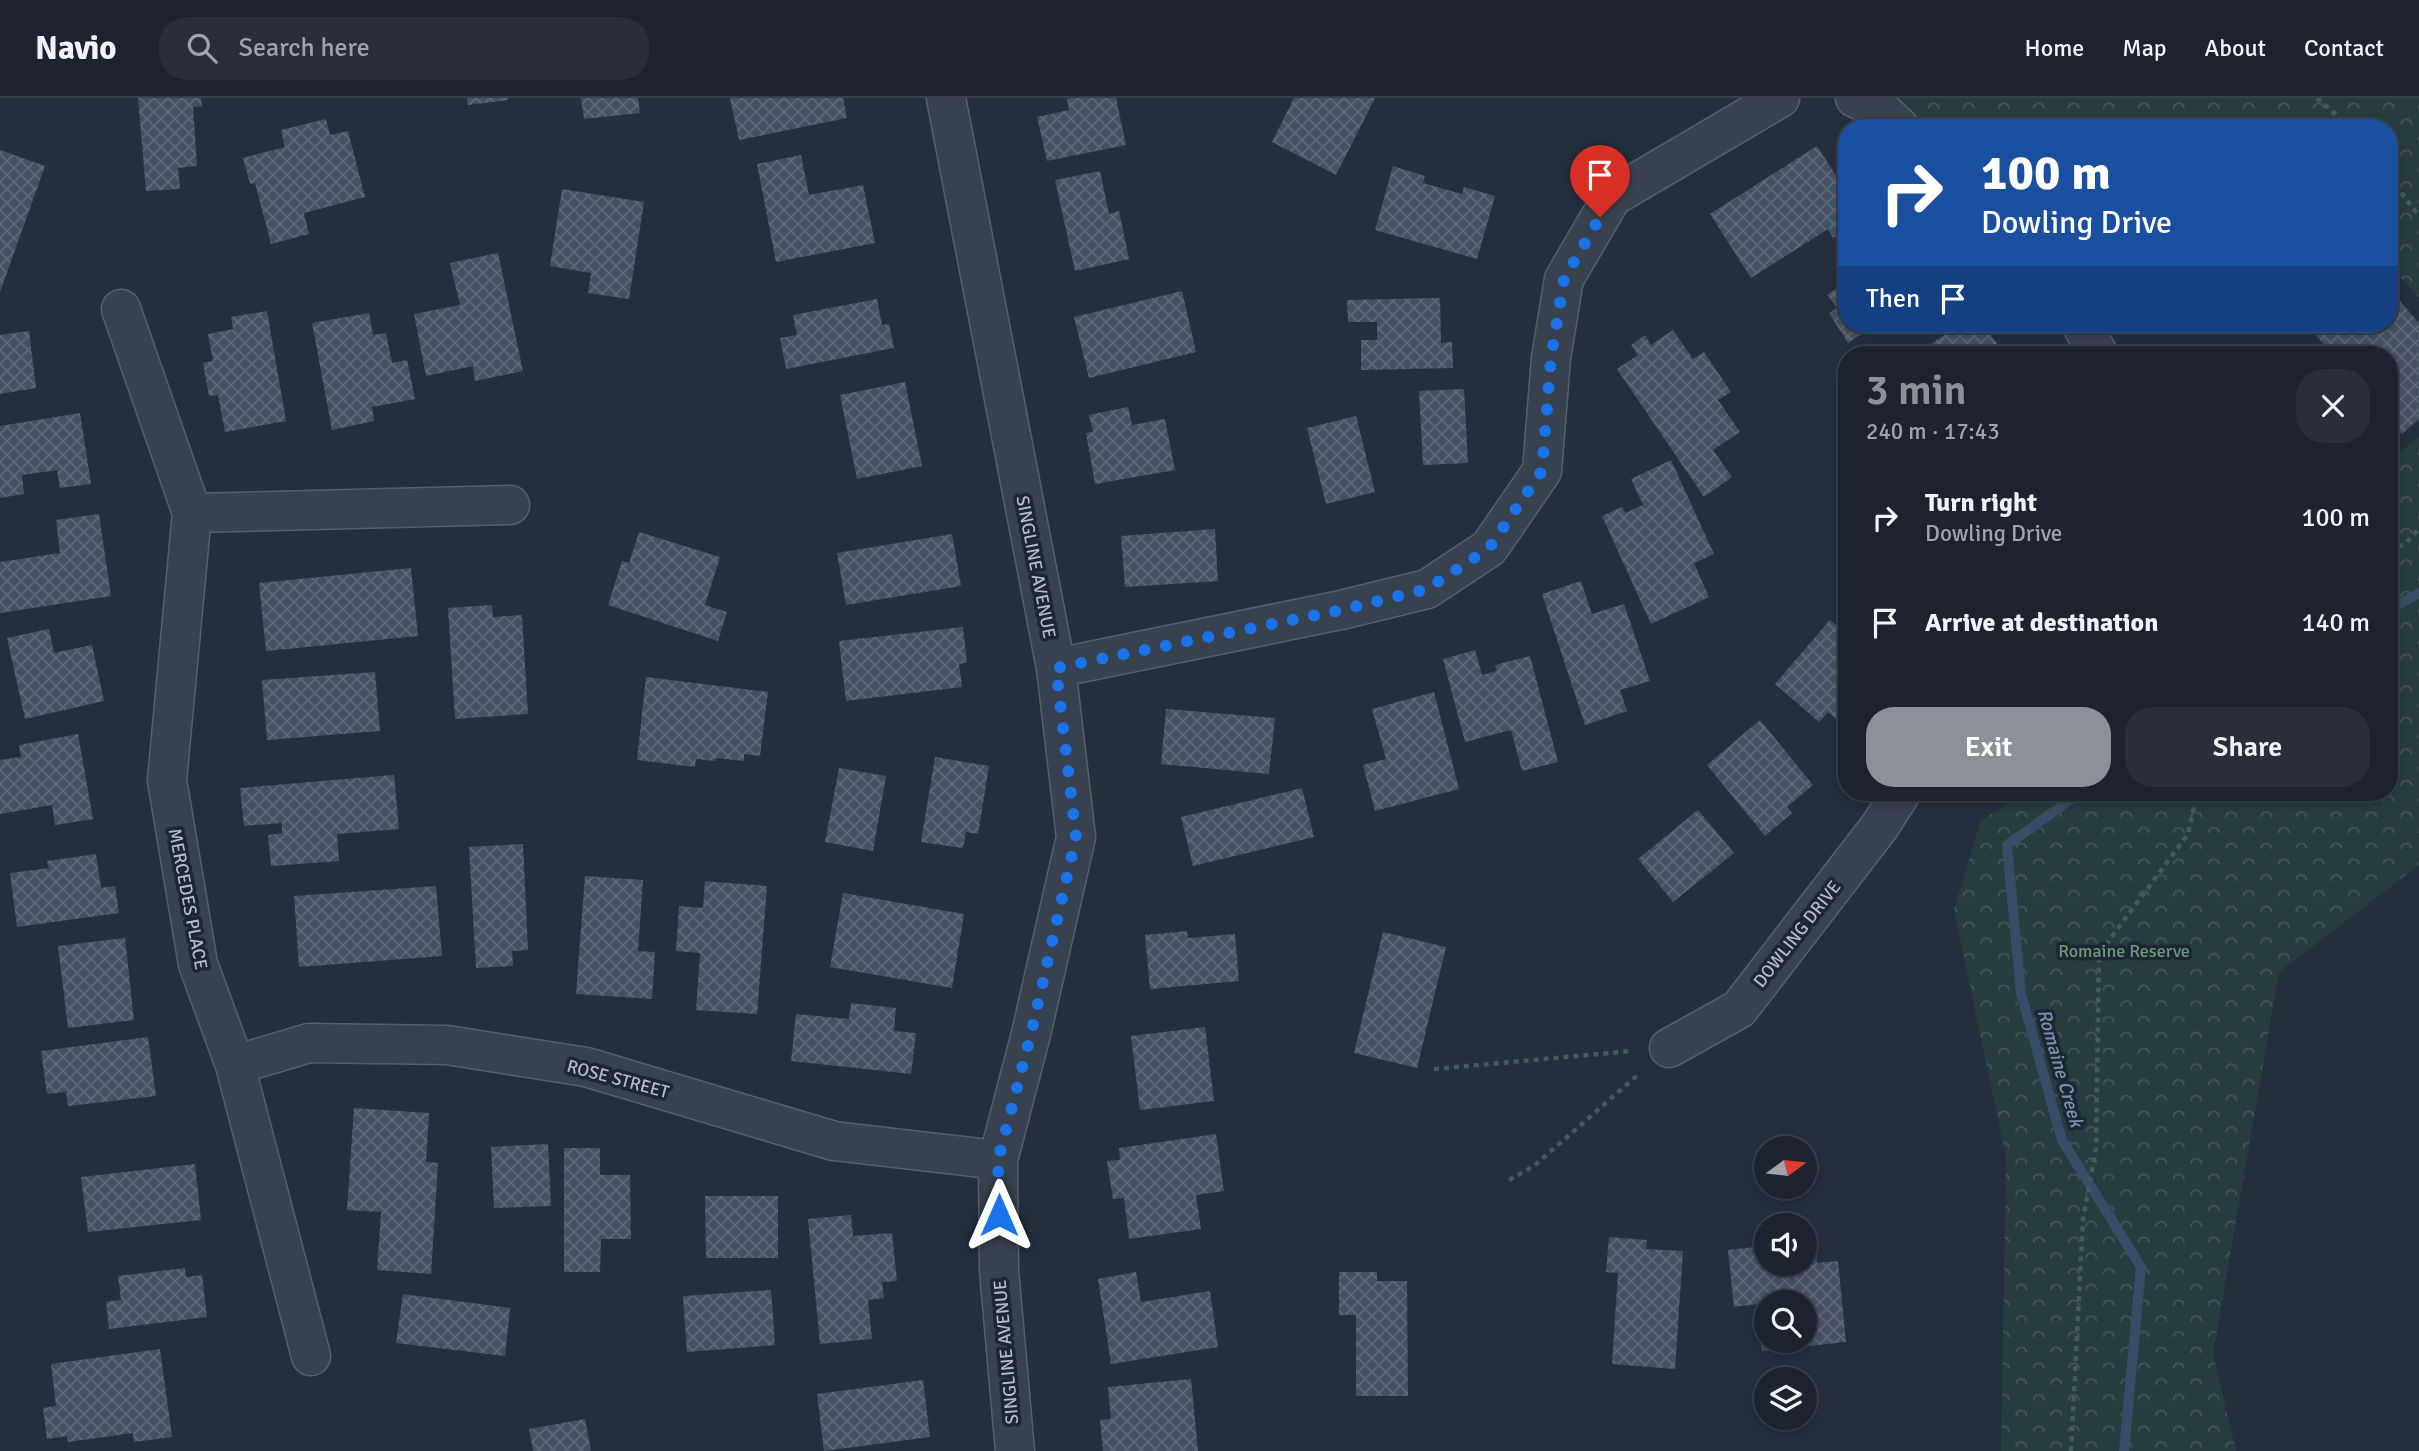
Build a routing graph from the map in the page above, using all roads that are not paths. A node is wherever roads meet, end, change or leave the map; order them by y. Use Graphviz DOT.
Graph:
graph roads {
  1 [pos="946,98"];
  2 [pos="1780,98"];
  3 [pos="1855,98"];
  4 [pos="1890,119"];
  5 [pos="121,309"];
  6 [pos="510,505"];
  7 [pos="192,513"];
  8 [pos="1056,668"];
  9 [pos="1896,801"];
  10 [pos="1669,1048"];
  11 [pos="235,1065"];
  12 [pos="998,1160"];
  13 [pos="312,1356"];
  14 [pos="1015,1451"];
  1 -- 8 [label="street, SINGLINE AVENUE"];
  2 -- 8 [label="street"];
  3 -- 4 [label="street"];
  5 -- 7 [label="street, MERCEDES PLACE"];
  6 -- 7 [label="street"];
  7 -- 11 [label="street, MERCEDES PLACE"];
  8 -- 12 [label="street, SINGLINE AVENUE"];
  9 -- 10 [label="street, DOWLING DRIVE"];
  11 -- 12 [label="street, ROSE STREET"];
  11 -- 13 [label="street, MERCEDES PLACE"];
  12 -- 14 [label="street, SINGLINE AVENUE"];
}
